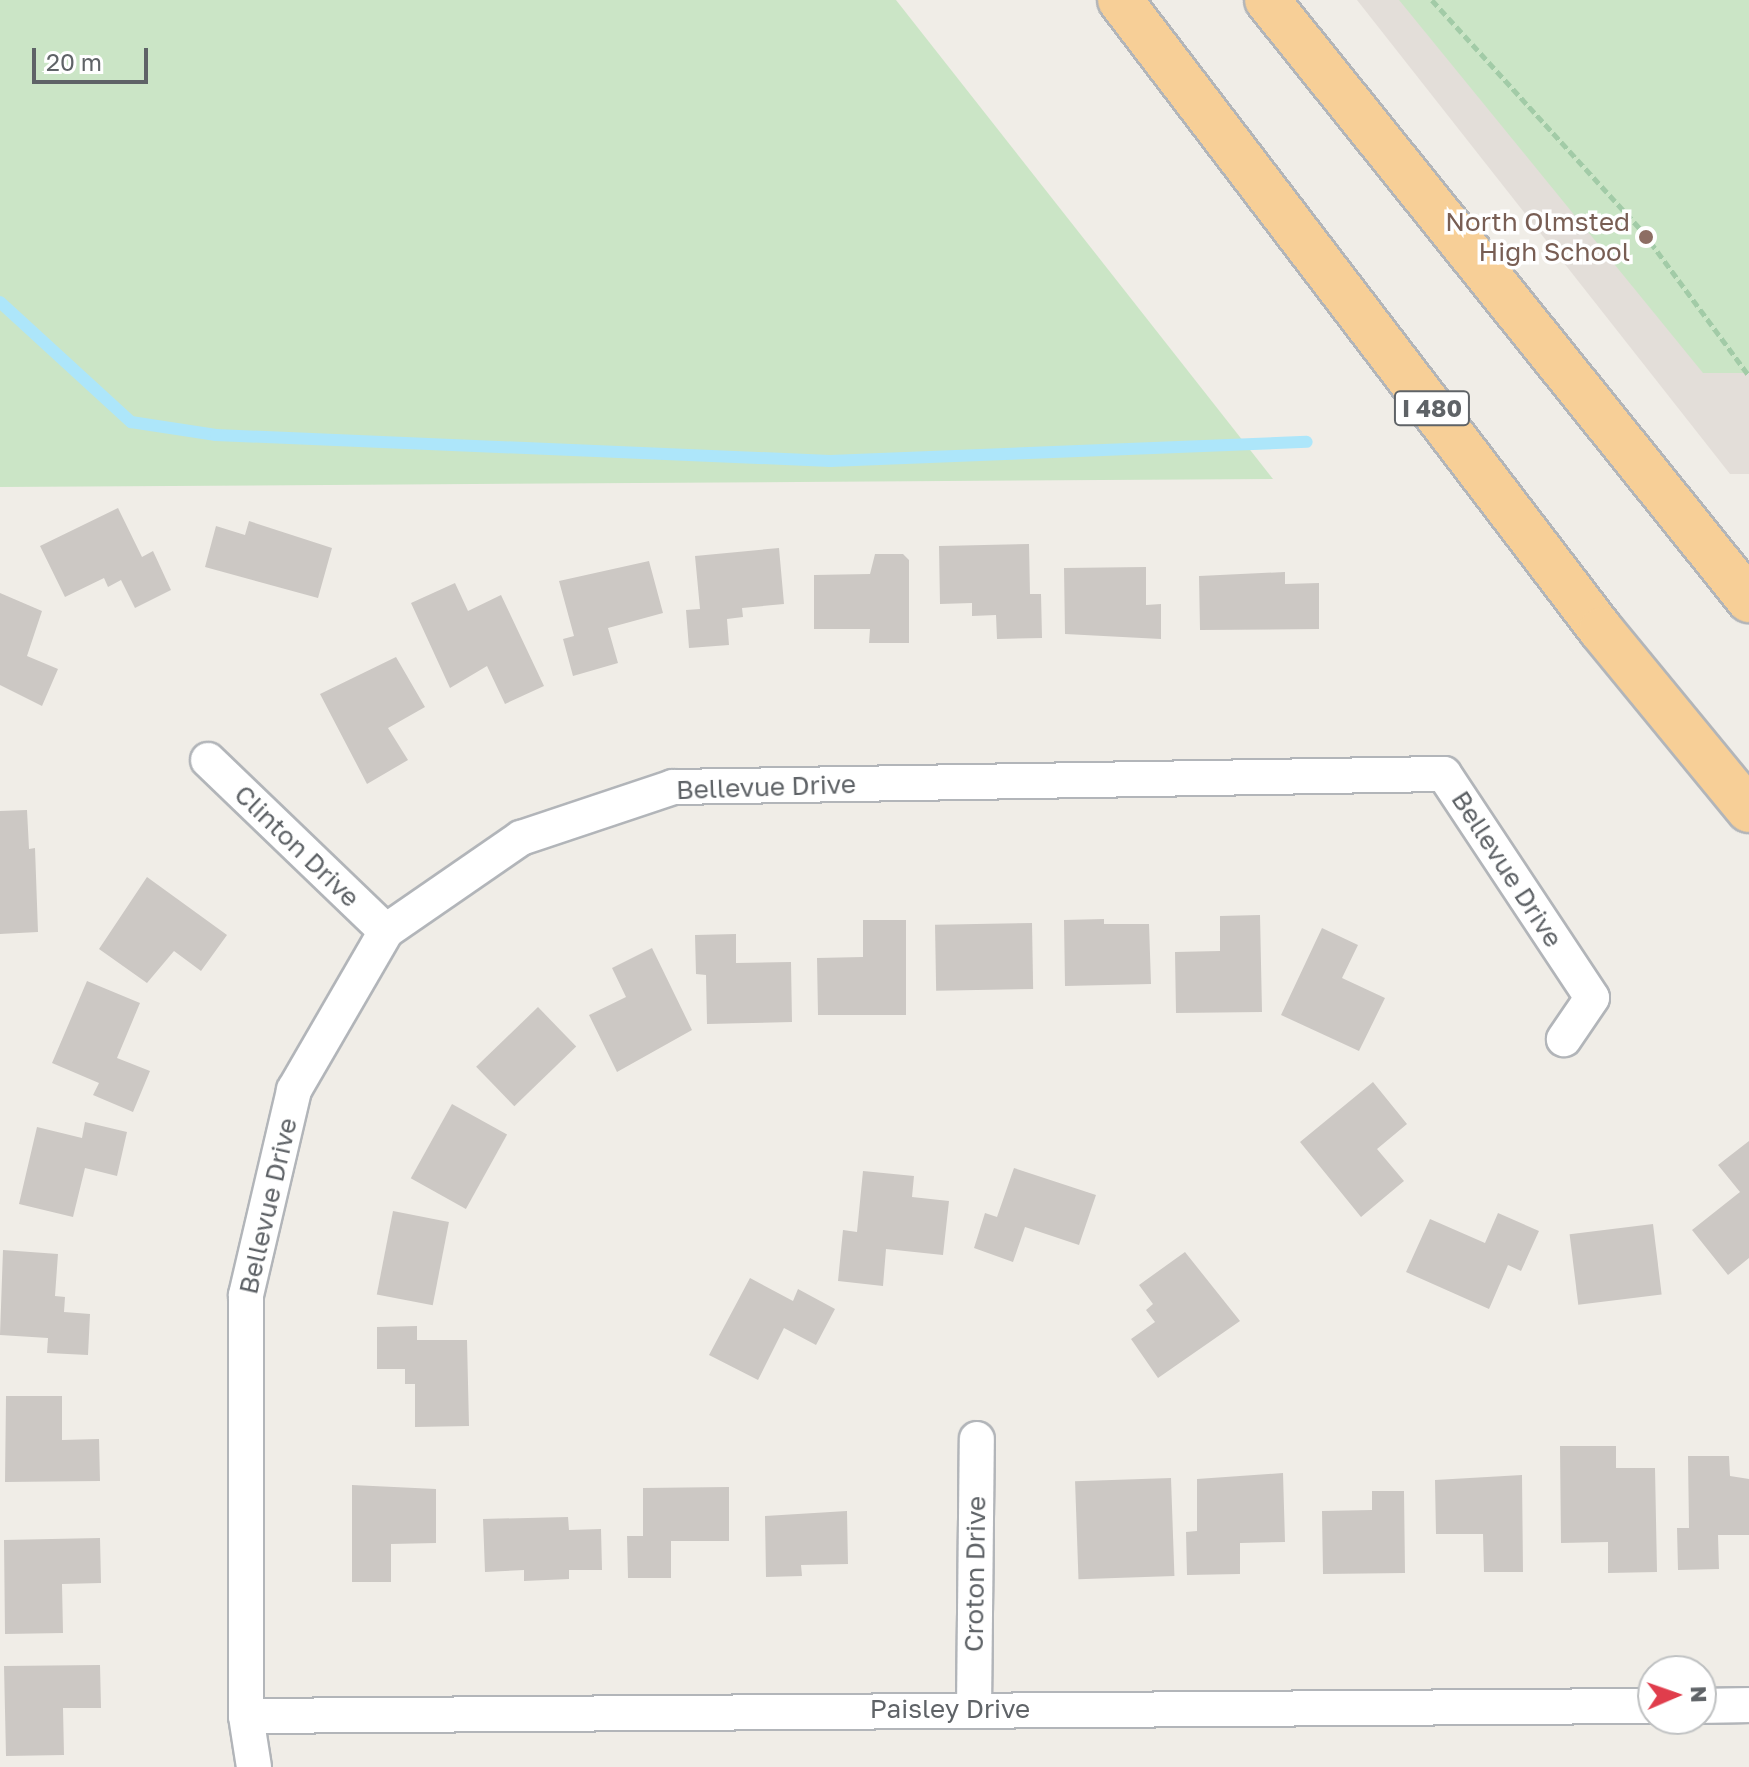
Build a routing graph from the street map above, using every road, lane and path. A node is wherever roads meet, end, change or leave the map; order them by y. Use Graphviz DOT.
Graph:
graph roads {
  1 [pos="1120,0"];
  2 [pos="1267,0"];
  3 [pos="1432,0"];
  4 [pos="1749,376"];
  5 [pos="1749,600"];
  6 [pos="208,760"];
  7 [pos="1749,810"];
  8 [pos="386,931"];
  9 [pos="1564,1039"];
  10 [pos="977,1439"];
  11 [pos="1749,1705"];
  12 [pos="1637,1706"];
  13 [pos="1717,1706"];
  14 [pos="974,1709"];
  15 [pos="246,1716"];
  16 [pos="254,1767"];
  1 -- 7 [label="highway, I 480"];
  2 -- 5 [label="highway"];
  3 -- 4 [label="path"];
  6 -- 8 [label="street, Clinton Drive"];
  8 -- 9 [label="street, Bellevue Drive"];
  8 -- 15 [label="street, Bellevue Drive"];
  10 -- 14 [label="street, Croton Drive"];
  11 -- 13 [label="street"];
  12 -- 14 [label="street, Paisley Drive"];
  14 -- 15 [label="street, Paisley Drive"];
  15 -- 16 [label="street, Bellevue Drive"];
}
